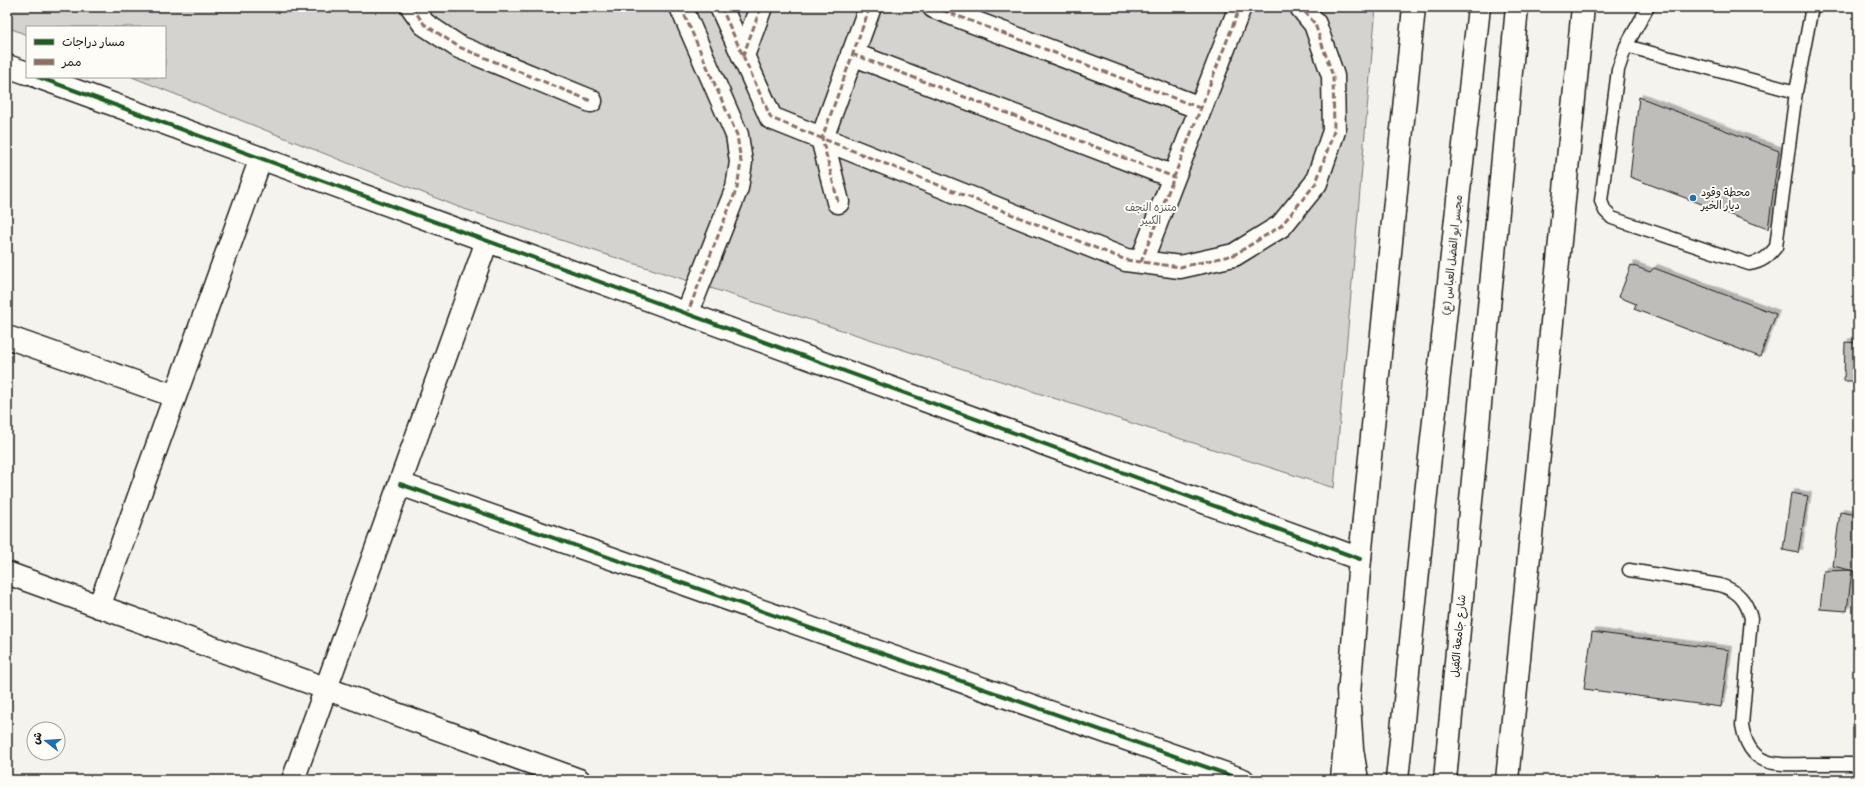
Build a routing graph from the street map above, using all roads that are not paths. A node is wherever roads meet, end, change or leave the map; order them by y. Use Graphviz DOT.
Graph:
graph roads {
  1 [pos="412,7"];
  2 [pos="681,7"];
  3 [pos="721,7"];
  4 [pos="761,7"];
  5 [pos="870,7"];
  6 [pos="934,7"];
  7 [pos="1301,7"];
  8 [pos="1414,7"];
  9 [pos="1479,7"];
  10 [pos="1516,7"];
  11 [pos="1583,7"];
  12 [pos="1648,7"];
  13 [pos="1812,7"];
  14 [pos="1237,8"];
  15 [pos="1626,46"];
  16 [pos="852,54"];
  17 [pos="743,56"];
  18 [pos="7,66"];
  19 [pos="26,73"];
  20 [pos="41,78"];
  21 [pos="1796,92"];
  22 [pos="591,102"];
  23 [pos="1200,108"];
  24 [pos="822,138"];
  25 [pos="261,158"];
  26 [pos="1174,177"];
  27 [pos="838,202"];
  28 [pos="487,241"];
  29 [pos="1141,262"];
  30 [pos="687,314"];
  31 [pos="7,337"];
  32 [pos="175,396"];
  33 [pos="400,484"];
  34 [pos="1360,559"];
  35 [pos="1629,570"];
  36 [pos="7,573"];
  37 [pos="99,607"];
  38 [pos="326,689"];
  39 [pos="1348,690"];
  40 [pos="1858,764"];
  41 [pos="543,774"];
  42 [pos="293,780"];
  43 [pos="579,780"];
  44 [pos="1242,780"];
  45 [pos="1342,780"];
  46 [pos="1357,780"];
  47 [pos="1398,780"];
  48 [pos="1445,780"];
  49 [pos="1507,780"];
  1 -- 22 [label="street"];
  2 -- 30 [label="street"];
  3 -- 17 [label="street"];
  4 -- 17 [label="street"];
  5 -- 16 [label="street"];
  6 -- 23 [label="street"];
  7 -- 29 [label="street"];
  8 -- 34 [label="street"];
  9 -- 47 [label="street, مجسر ابو الفضل العباس (ع)"];
  10 -- 48 [label="street, شارع جامعة الكفيل"];
  11 -- 49 [label="street"];
  12 -- 15 [label="lane"];
  13 -- 21 [label="lane"];
  14 -- 23 [label="street"];
  15 -- 21 [label="lane"];
  15 -- 21 [label="lane"];
  16 -- 24 [label="street"];
  16 -- 26 [label="street"];
  17 -- 24 [label="street"];
  18 -- 19 [label="street"];
  20 -- 25 [label="street"];
  23 -- 26 [label="street"];
  24 -- 27 [label="street"];
  24 -- 29 [label="street"];
  25 -- 28 [label="street"];
  25 -- 32 [label="street"];
  26 -- 29 [label="street"];
  28 -- 30 [label="street"];
  28 -- 33 [label="street"];
  30 -- 34 [label="street"];
  31 -- 32 [label="street"];
  32 -- 37 [label="street"];
  33 -- 38 [label="street"];
  33 -- 44 [label="street"];
  34 -- 39 [label="street"];
  35 -- 40 [label="lane"];
  36 -- 37 [label="street"];
  37 -- 38 [label="street"];
  38 -- 41 [label="street"];
  38 -- 42 [label="street"];
  39 -- 45 [label="street"];
  39 -- 46 [label="street"];
  41 -- 43 [label="street"];
}
